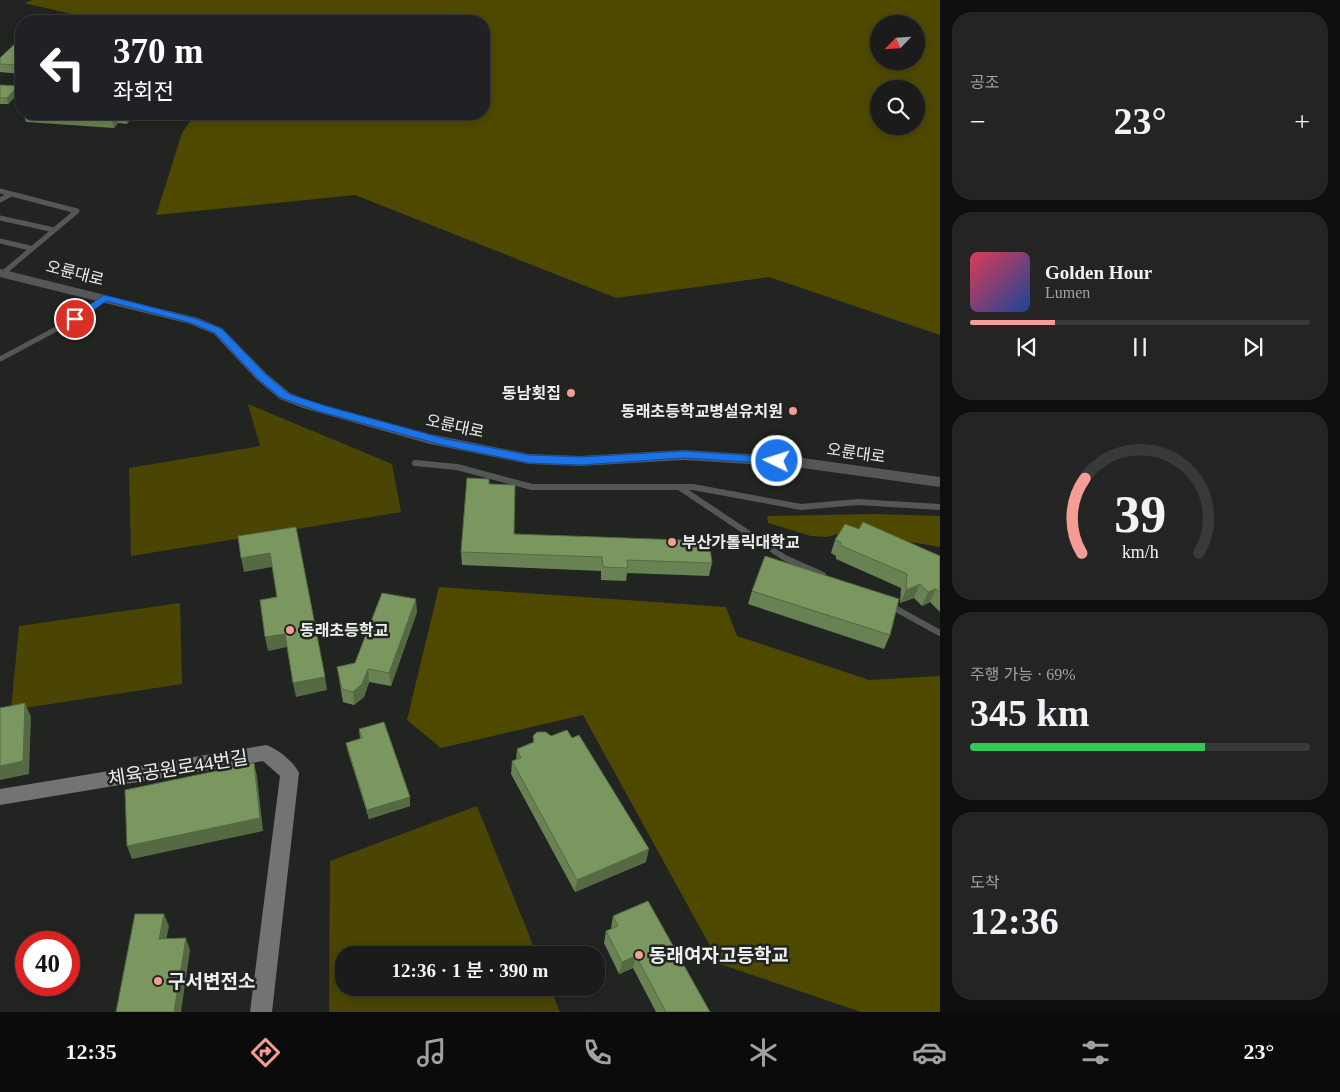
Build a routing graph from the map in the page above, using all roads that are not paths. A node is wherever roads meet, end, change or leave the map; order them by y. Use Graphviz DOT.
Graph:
graph roads {
  1 [pos="0,192"];
  2 [pos="11,194"];
  3 [pos="0,200"];
  4 [pos="0,218"];
  5 [pos="54,230"];
  6 [pos="0,241"];
  7 [pos="30,248"];
  8 [pos="1,274"];
  9 [pos="104,298"];
  10 [pos="0,359"];
  11 [pos="415,462"];
  12 [pos="940,482"];
  13 [pos="679,487"];
  14 [pos="940,507"];
  15 [pos="829,578"];
  16 [pos="882,602"];
  17 [pos="940,634"];
  18 [pos="0,797"];
  19 [pos="261,1012"];
  1 -- 2 [label="lane"];
  2 -- 3 [label="lane"];
  2 -- 5 [label="lane"];
  4 -- 5 [label="lane"];
  5 -- 7 [label="lane"];
  6 -- 7 [label="lane"];
  7 -- 8 [label="lane"];
  8 -- 9 [label="street, 오륜대로"];
  9 -- 10 [label="lane"];
  9 -- 12 [label="street, 오륜대로"];
  11 -- 13 [label="lane"];
  13 -- 14 [label="lane"];
  13 -- 15 [label="lane"];
  16 -- 17 [label="lane"];
  18 -- 19 [label="main road, 체육공원로44번길"];
}
